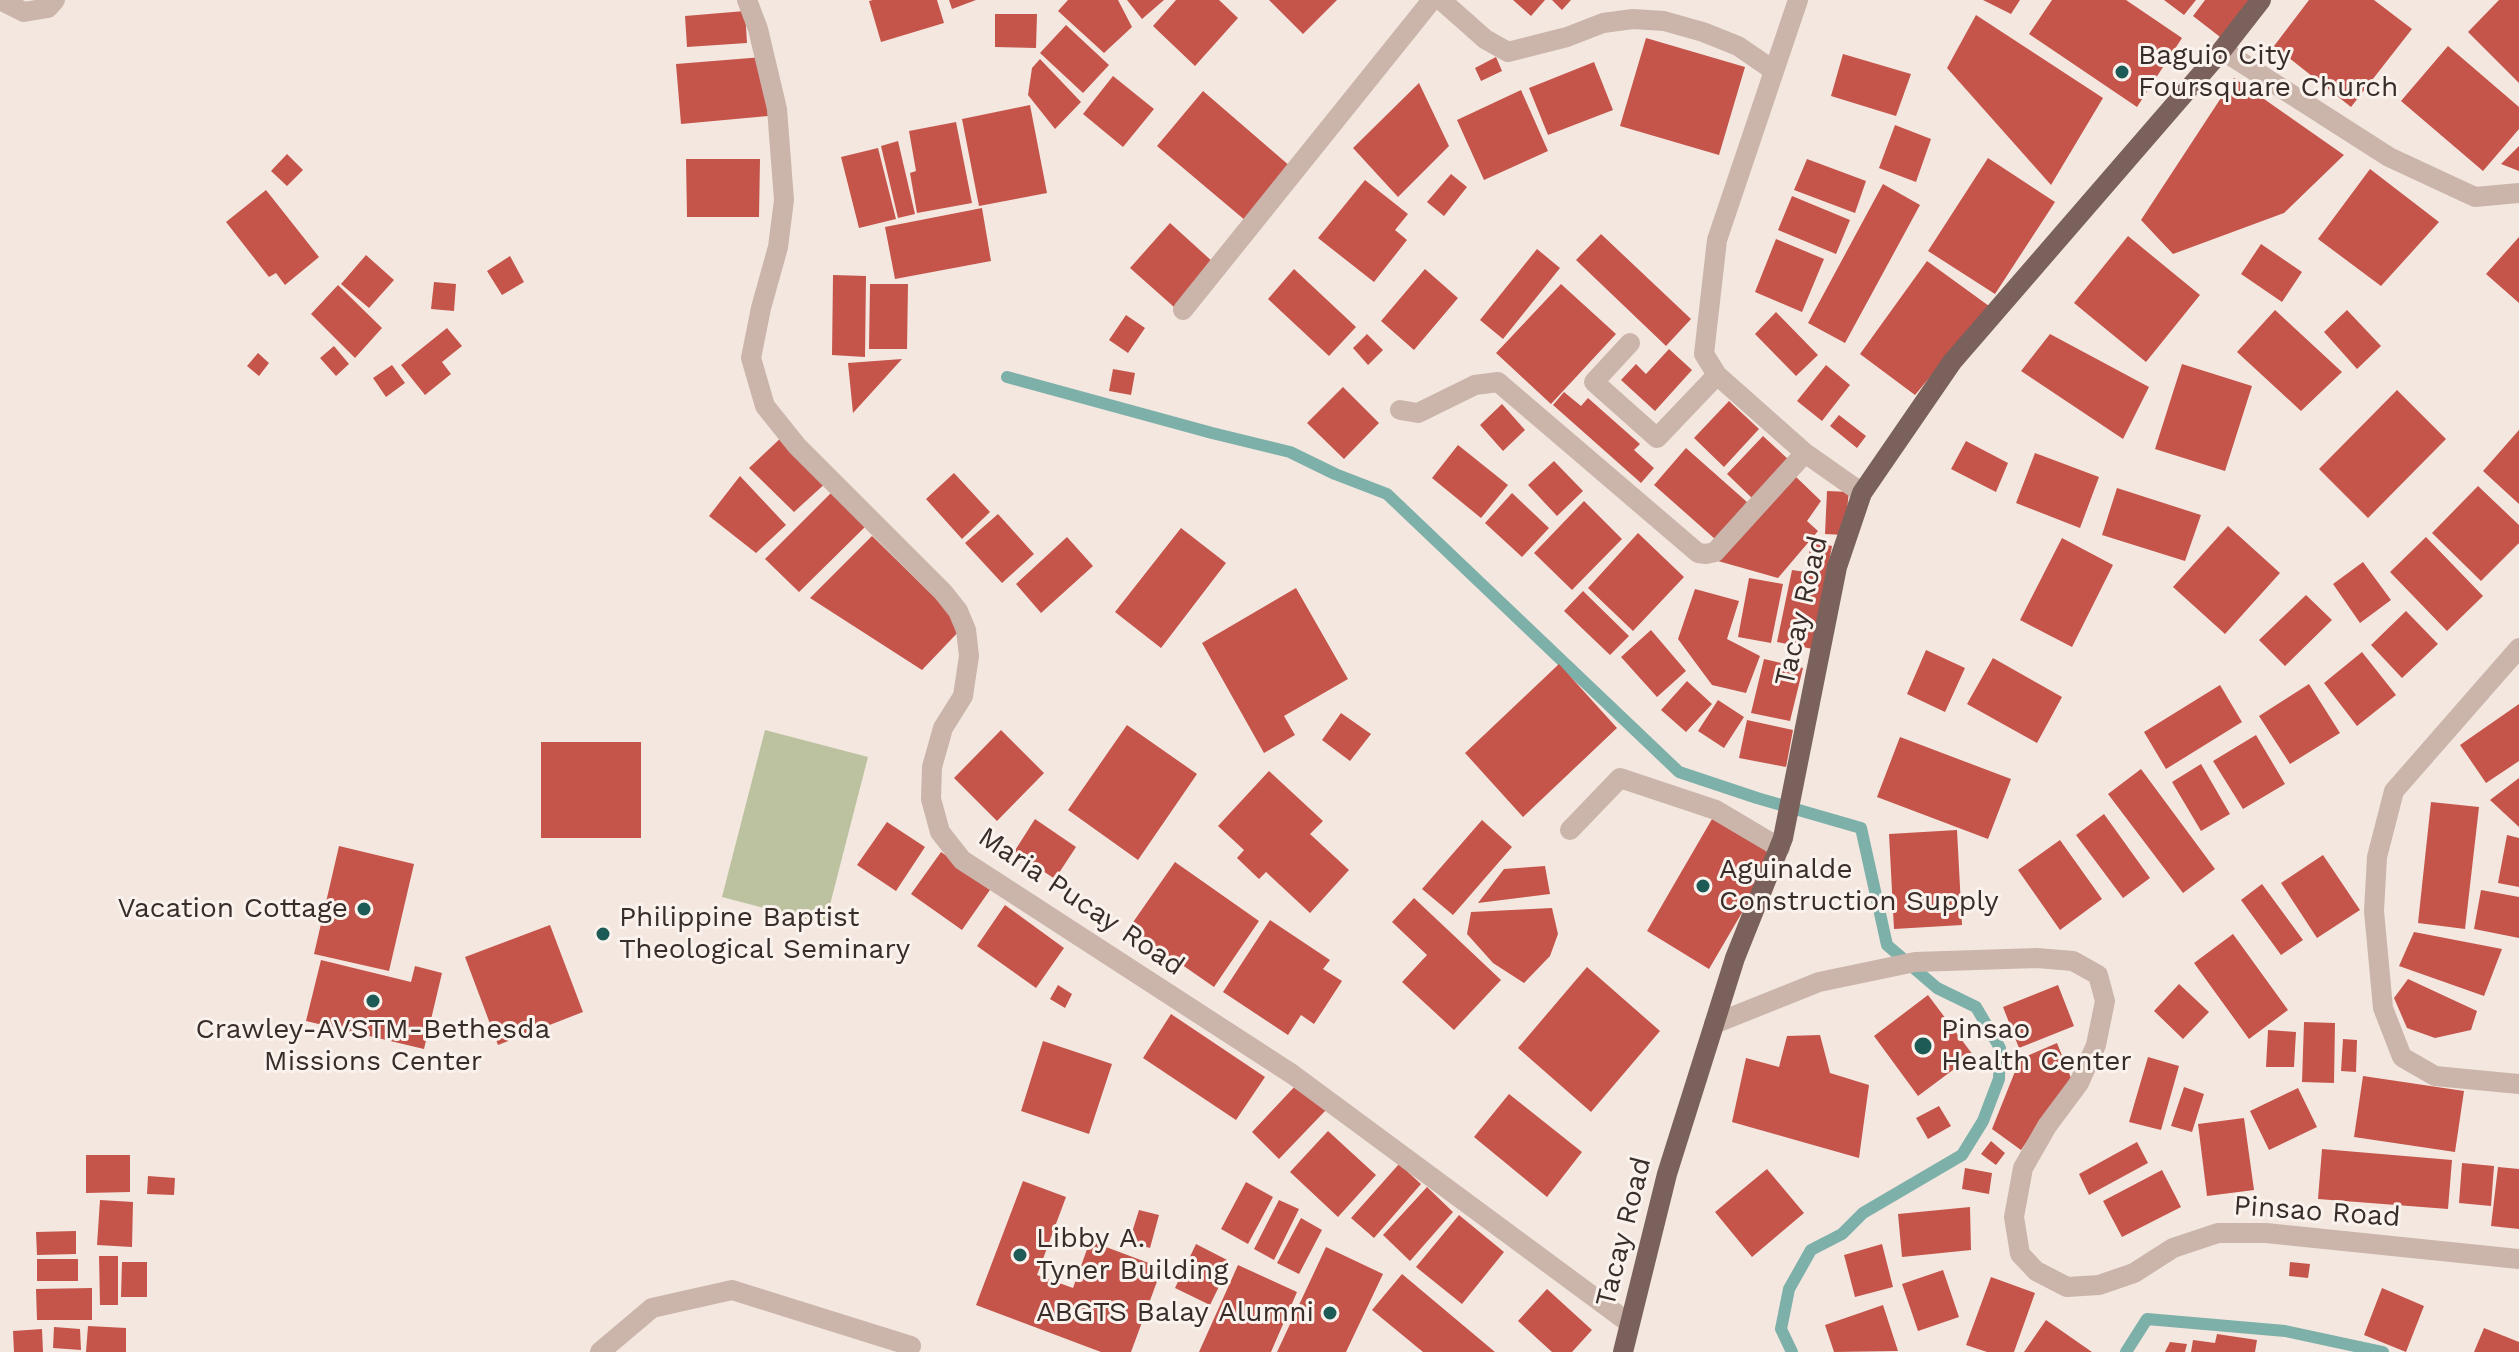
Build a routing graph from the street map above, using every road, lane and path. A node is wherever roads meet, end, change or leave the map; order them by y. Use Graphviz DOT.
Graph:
graph roads {
  1 [pos="0,0"];
  2 [pos="55,0"];
  3 [pos="747,0"];
  4 [pos="1432,0"];
  5 [pos="1441,0"];
  6 [pos="1798,0"];
  7 [pos="2261,0"];
  8 [pos="2222,50"];
  9 [pos="1773,70"];
  10 [pos="2519,193"];
  11 [pos="1183,310"];
  12 [pos="1630,343"];
  13 [pos="1717,375"];
  14 [pos="1400,410"];
  15 [pos="1805,453"];
  16 [pos="1862,493"];
  17 [pos="2519,648"];
  18 [pos="1570,830"];
  19 [pos="1782,843"];
  20 [pos="1714,1024"];
  21 [pos="2519,1084"];
  22 [pos="2519,1259"];
  23 [pos="1629,1323"];
  24 [pos="911,1346"];
  25 [pos="600,1352"];
  26 [pos="1623,1352"];
  1 -- 2 [label="street"];
  3 -- 23 [label="street, Maria Pucay Road"];
  4 -- 11 [label="street"];
  5 -- 9 [label="street"];
  6 -- 9 [label="street"];
  7 -- 8 [label="main road, Tacay Road"];
  8 -- 10 [label="street"];
  8 -- 16 [label="main road, Tacay Road"];
  9 -- 13 [label="street"];
  12 -- 13 [label="street"];
  13 -- 15 [label="street"];
  14 -- 15 [label="street"];
  15 -- 16 [label="street"];
  16 -- 19 [label="main road, Tacay Road"];
  17 -- 21 [label="street"];
  18 -- 19 [label="street"];
  19 -- 20 [label="main road, Tacay Road"];
  20 -- 22 [label="street, Pinsao Road"];
  20 -- 23 [label="main road, Tacay Road"];
  23 -- 26 [label="main road, Tacay Road"];
  24 -- 25 [label="street"];
}
